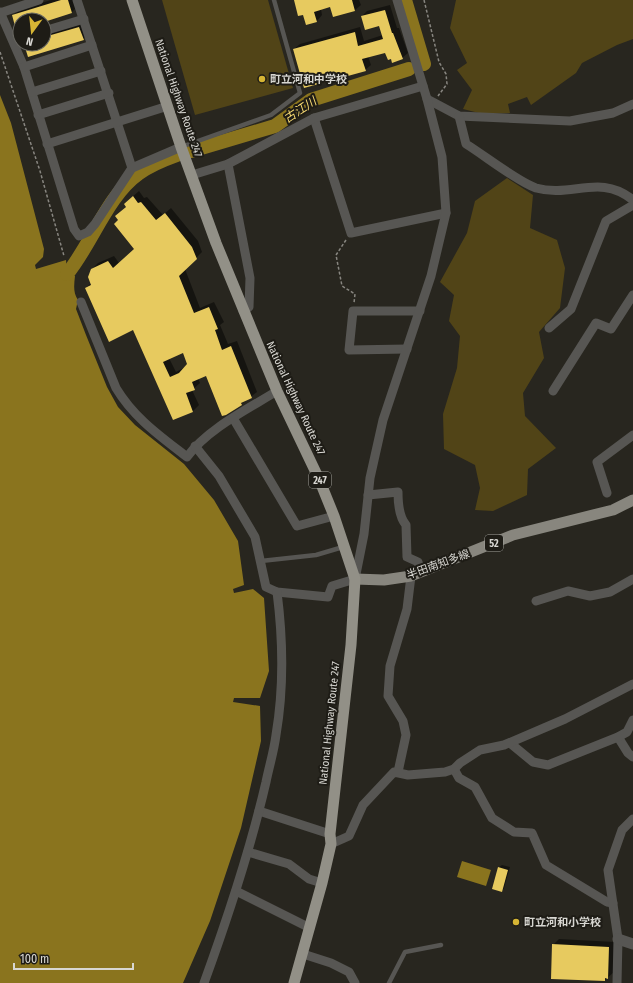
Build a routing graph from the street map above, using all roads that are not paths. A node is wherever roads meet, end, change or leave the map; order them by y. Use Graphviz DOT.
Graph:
graph roads {
  1 [pos="39,0"];
  2 [pos="77,0"];
  3 [pos="132,0"];
  4 [pos="274,0"];
  5 [pos="397,0"];
  6 [pos="0,12"];
  7 [pos="84,19"];
  8 [pos="52,29"];
  9 [pos="12,32"];
  10 [pos="92,46"];
  11 [pos="20,52"];
  12 [pos="24,67"];
  13 [pos="101,71"];
  14 [pos="423,86"];
  15 [pos="32,92"];
  16 [pos="109,92"];
  17 [pos="430,101"];
  18 [pos="633,104"];
  19 [pos="168,106"];
  20 [pos="38,115"];
  21 [pos="459,116"];
  22 [pos="314,118"];
  23 [pos="118,123"];
  24 [pos="47,144"];
  25 [pos="181,147"];
  26 [pos="228,164"];
  27 [pos="132,168"];
  28 [pos="192,175"];
  29 [pos="633,200"];
  30 [pos="633,205"];
  31 [pos="446,213"];
  32 [pos="633,295"];
  33 [pos="81,302"];
  34 [pos="243,311"];
  35 [pos="420,311"];
  36 [pos="549,328"];
  37 [pos="407,349"];
  38 [pos="277,391"];
  39 [pos="553,391"];
  40 [pos="233,418"];
  41 [pos="633,435"];
  42 [pos="195,446"];
  43 [pos="607,494"];
  44 [pos="368,495"];
  45 [pos="633,500"];
  46 [pos="334,516"];
  47 [pos="345,547"];
  48 [pos="261,561"];
  49 [pos="416,574"];
  50 [pos="355,579"];
  51 [pos="633,579"];
  52 [pos="277,592"];
  53 [pos="536,602"];
  54 [pos="633,684"];
  55 [pos="633,720"];
  56 [pos="618,737"];
  57 [pos="510,743"];
  58 [pos="633,757"];
  59 [pos="454,769"];
  60 [pos="398,772"];
  61 [pos="259,811"];
  62 [pos="633,819"];
  63 [pos="330,839"];
  64 [pos="248,852"];
  65 [pos="322,884"];
  66 [pos="236,891"];
  67 [pos="613,903"];
  68 [pos="310,928"];
  69 [pos="618,939"];
  70 [pos="633,944"];
  71 [pos="441,945"];
  72 [pos="303,954"];
  73 [pos="204,983"];
  74 [pos="294,983"];
  75 [pos="355,983"];
  76 [pos="389,983"];
  77 [pos="617,983"];
  1 -- 6 [label="street"];
  2 -- 7 [label="street"];
  3 -- 19 [label="highway, National Highway Route 247 / 247"];
  4 -- 25 [label="lane"];
  5 -- 14 [label="street"];
  6 -- 9 [label="street"];
  7 -- 8 [label="street"];
  7 -- 10 [label="street"];
  10 -- 12 [label="street"];
  10 -- 13 [label="street"];
  11 -- 12 [label="street"];
  12 -- 15 [label="street"];
  13 -- 15 [label="street"];
  13 -- 16 [label="street"];
  14 -- 17 [label="street"];
  14 -- 22 [label="street"];
  15 -- 20 [label="street"];
  16 -- 20 [label="street"];
  16 -- 23 [label="street"];
  17 -- 21 [label="street"];
  17 -- 31 [label="street"];
  18 -- 21 [label="street"];
  19 -- 23 [label="street"];
  19 -- 25 [label="highway, National Highway Route 247 / 247"];
  20 -- 24 [label="street"];
  21 -- 29 [label="street"];
  22 -- 26 [label="street"];
  22 -- 31 [label="street"];
  23 -- 24 [label="street"];
  23 -- 27 [label="street"];
  24 -- 27 [label="street"];
  25 -- 27 [label="street"];
  25 -- 28 [label="highway, National Highway Route 247 / 247"];
  26 -- 28 [label="street"];
  26 -- 34 [label="street"];
  28 -- 34 [label="highway, National Highway Route 247 / 247"];
  30 -- 36 [label="street"];
  31 -- 35 [label="street"];
  32 -- 39 [label="street"];
  33 -- 42 [label="street"];
  34 -- 38 [label="highway, National Highway Route 247 / 247"];
  35 -- 37 [label="street"];
  35 -- 37 [label="street"];
  37 -- 44 [label="street"];
  38 -- 40 [label="street"];
  38 -- 46 [label="highway, National Highway Route 247 / 247"];
  40 -- 42 [label="street"];
  40 -- 46 [label="street"];
  41 -- 43 [label="street"];
  42 -- 48 [label="street"];
  44 -- 49 [label="street"];
  44 -- 50 [label="street"];
  45 -- 49 [label="main road, 半田南知多線 / 52"];
  46 -- 47 [label="highway, National Highway Route 247 / 247"];
  47 -- 48 [label="lane"];
  47 -- 50 [label="highway, National Highway Route 247 / 247"];
  48 -- 52 [label="street"];
  49 -- 50 [label="main road, 半田南知多線 / 52"];
  49 -- 60 [label="street"];
  50 -- 52 [label="street"];
  50 -- 63 [label="highway, National Highway Route 247 / 247"];
  51 -- 53 [label="street"];
  52 -- 61 [label="street"];
  54 -- 57 [label="street"];
  55 -- 56 [label="street"];
  56 -- 57 [label="street"];
  56 -- 58 [label="street"];
  57 -- 59 [label="street"];
  59 -- 60 [label="street"];
  59 -- 67 [label="street"];
  60 -- 63 [label="street"];
  61 -- 63 [label="street"];
  61 -- 64 [label="street"];
  62 -- 67 [label="street"];
  63 -- 65 [label="highway, National Highway Route 247 / 247"];
  64 -- 65 [label="street"];
  64 -- 66 [label="street"];
  65 -- 68 [label="highway, National Highway Route 247 / 247"];
  66 -- 68 [label="street"];
  66 -- 73 [label="street"];
  67 -- 69 [label="street"];
  68 -- 72 [label="highway, National Highway Route 247 / 247"];
  69 -- 70 [label="street"];
  69 -- 77 [label="street"];
  71 -- 76 [label="lane"];
  72 -- 74 [label="highway, National Highway Route 247 / 247"];
  72 -- 75 [label="street"];
}
